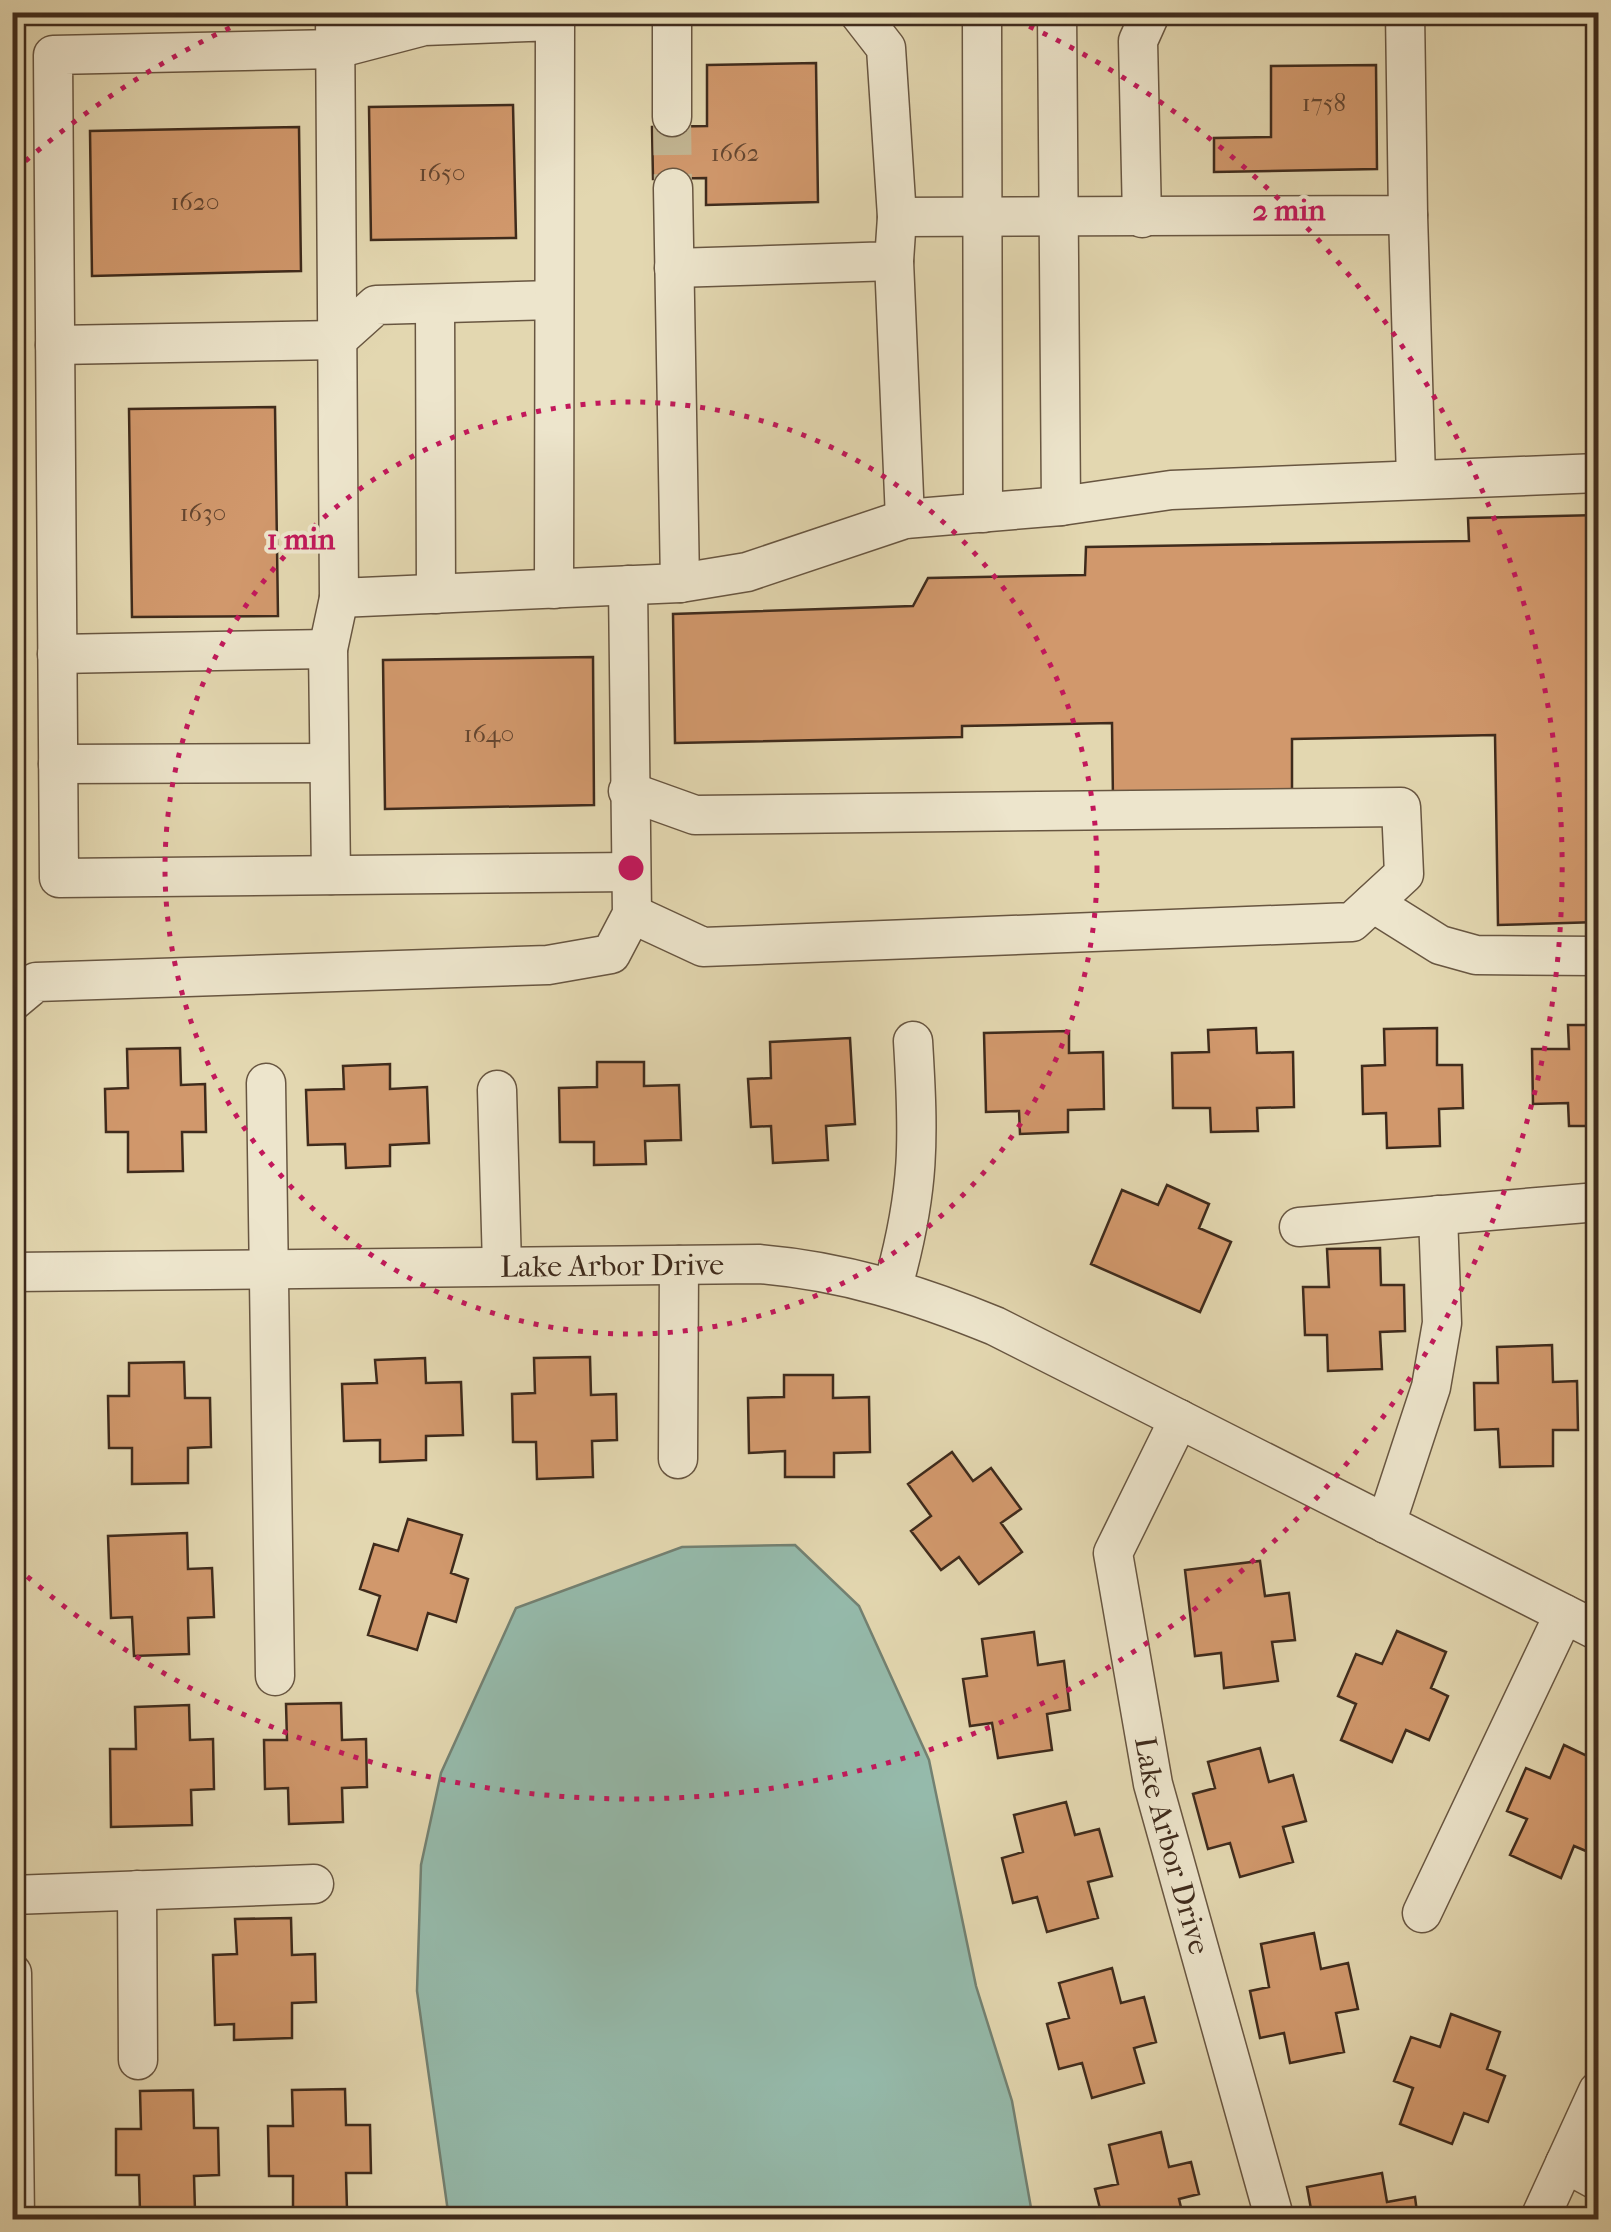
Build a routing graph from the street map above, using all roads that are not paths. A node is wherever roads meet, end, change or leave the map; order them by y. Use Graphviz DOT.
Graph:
graph roads {
  1 [pos="672,12"];
  2 [pos="858,12"];
  3 [pos="982,12"];
  4 [pos="1057,12"];
  5 [pos="1151,12"];
  6 [pos="1404,12"];
  7 [pos="336,31"];
  8 [pos="672,117"];
  9 [pos="673,188"];
  10 [pos="1408,216"];
  11 [pos="897,217"];
  12 [pos="982,218"];
  13 [pos="1058,218"];
  14 [pos="1142,218"];
  15 [pos="894,261"];
  16 [pos="674,268"];
  17 [pos="554,300"];
  18 [pos="435,304"];
  19 [pos="338,340"];
  20 [pos="56,346"];
  21 [pos="1598,473"];
  22 [pos="1416,478"];
  23 [pos="1060,506"];
  24 [pos="983,513"];
  25 [pos="905,519"];
  26 [pos="680,583"];
  27 [pos="628,586"];
  28 [pos="554,589"];
  29 [pos="436,594"];
  30 [pos="339,598"];
  31 [pos="328,649"];
  32 [pos="58,654"];
  33 [pos="329,763"];
  34 [pos="58,764"];
  35 [pos="628,792"];
  36 [pos="630,872"];
  37 [pos="330,875"];
  38 [pos="1373,903"];
  39 [pos="632,914"];
  40 [pos="1598,956"];
  41 [pos="12,1002"];
  42 [pos="913,1041"];
  43 [pos="266,1083"];
  44 [pos="497,1090"];
  45 [pos="1598,1202"];
  46 [pos="1438,1215"];
  47 [pos="1299,1227"];
  48 [pos="679,1265"];
  49 [pos="502,1266"];
  50 [pos="268,1270"];
  51 [pos="12,1272"];
  52 [pos="893,1286"];
  53 [pos="1179,1419"];
  54 [pos="678,1459"];
  55 [pos="1386,1524"];
  56 [pos="1564,1614"];
  57 [pos="1598,1631"];
  58 [pos="275,1676"];
  59 [pos="314,1884"];
  60 [pos="137,1890"];
  61 [pos="12,1895"];
  62 [pos="1422,1913"];
  63 [pos="12,1973"];
  64 [pos="138,2060"];
  65 [pos="1598,2090"];
  66 [pos="1565,2163"];
  67 [pos="1598,2181"];
  68 [pos="16,2220"];
  69 [pos="1275,2220"];
  70 [pos="1539,2220"];
  1 -- 8 [label="street"];
  2 -- 11 [label="street"];
  3 -- 12 [label="street"];
  4 -- 13 [label="street"];
  5 -- 14 [label="street"];
  6 -- 10 [label="street"];
  7 -- 17 [label="street"];
  7 -- 19 [label="street"];
  7 -- 20 [label="street"];
  9 -- 16 [label="street"];
  10 -- 14 [label="street"];
  10 -- 22 [label="street"];
  11 -- 12 [label="street"];
  11 -- 15 [label="street"];
  12 -- 13 [label="street"];
  12 -- 24 [label="street"];
  13 -- 14 [label="street"];
  13 -- 23 [label="street"];
  15 -- 16 [label="street"];
  15 -- 25 [label="street"];
  16 -- 26 [label="street"];
  17 -- 18 [label="street"];
  17 -- 28 [label="street"];
  18 -- 19 [label="street"];
  18 -- 29 [label="street"];
  19 -- 20 [label="street"];
  19 -- 30 [label="street"];
  20 -- 32 [label="street"];
  21 -- 22 [label="street"];
  22 -- 23 [label="street"];
  23 -- 24 [label="street"];
  24 -- 25 [label="street"];
  25 -- 26 [label="street"];
  26 -- 27 [label="street"];
  27 -- 28 [label="street"];
  27 -- 35 [label="street"];
  28 -- 29 [label="street"];
  29 -- 30 [label="street"];
  30 -- 31 [label="street"];
  31 -- 32 [label="street"];
  31 -- 33 [label="street"];
  32 -- 34 [label="street"];
  33 -- 34 [label="street"];
  33 -- 37 [label="street"];
  34 -- 37 [label="street"];
  35 -- 36 [label="street"];
  35 -- 38 [label="street"];
  36 -- 37 [label="street"];
  36 -- 39 [label="street"];
  38 -- 39 [label="street"];
  38 -- 40 [label="street"];
  39 -- 41 [label="street"];
  42 -- 52 [label="street"];
  43 -- 50 [label="street"];
  44 -- 49 [label="street"];
  45 -- 46 [label="street"];
  46 -- 47 [label="street"];
  46 -- 55 [label="street"];
  48 -- 49 [label="street, Lake Arbor Drive"];
  48 -- 52 [label="street, Lake Arbor Drive"];
  48 -- 54 [label="street"];
  49 -- 50 [label="street, Lake Arbor Drive"];
  50 -- 51 [label="street, Lake Arbor Drive"];
  50 -- 58 [label="street"];
  52 -- 53 [label="street, Lake Arbor Drive"];
  53 -- 55 [label="street, Lake Arbor Drive"];
  53 -- 69 [label="street, Lake Arbor Drive"];
  55 -- 56 [label="street, Lake Arbor Drive"];
  56 -- 57 [label="street, Lake Arbor Drive"];
  56 -- 62 [label="street"];
  59 -- 60 [label="street"];
  60 -- 61 [label="street"];
  60 -- 64 [label="street"];
  63 -- 68 [label="street"];
  65 -- 66 [label="street"];
  66 -- 67 [label="street"];
  66 -- 70 [label="street"];
}
